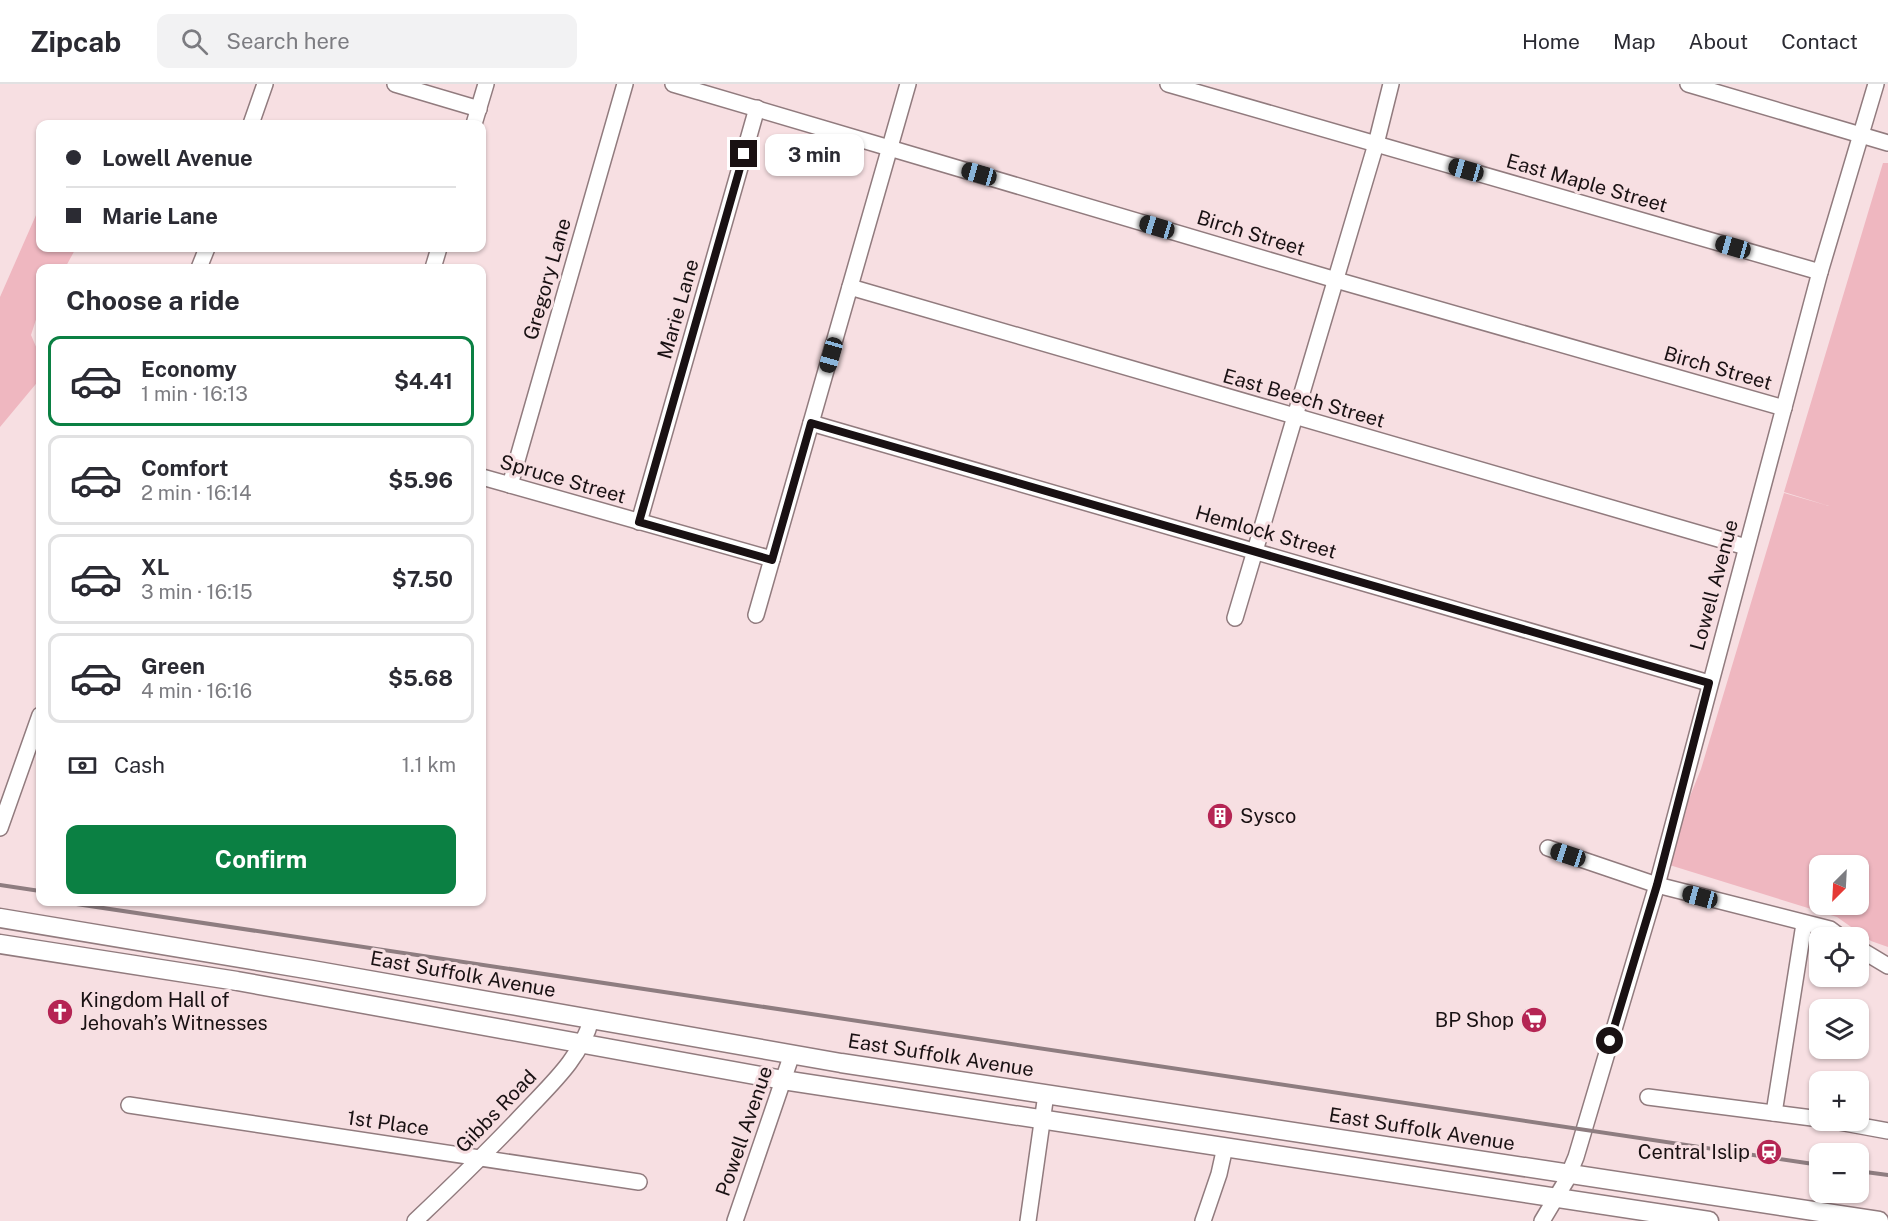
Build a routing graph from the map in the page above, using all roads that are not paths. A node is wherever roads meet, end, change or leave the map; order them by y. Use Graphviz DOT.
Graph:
graph roads {
  1 [pos="265,84"];
  2 [pos="395,84"];
  3 [pos="486,84"];
  4 [pos="625,84"];
  5 [pos="673,84"];
  6 [pos="908,84"];
  7 [pos="1168,84"];
  8 [pos="1391,84"];
  9 [pos="1688,84"];
  10 [pos="1876,84"];
  11 [pos="757,108"];
  12 [pos="478,109"];
  13 [pos="252,120"];
  14 [pos="475,120"];
  15 [pos="1862,134"];
  16 [pos="1888,142"];
  17 [pos="1377,144"];
  18 [pos="890,147"];
  19 [pos="1820,272"];
  20 [pos="1336,280"];
  21 [pos="850,287"];
  22 [pos="1784,408"];
  23 [pos="1293,417"];
  24 [pos="811,423"];
  25 [pos="486,478"];
  26 [pos="510,485"];
  27 [pos="639,522"];
  28 [pos="1746,547"];
  29 [pos="1254,551"];
  30 [pos="772,560"];
  31 [pos="756,615"];
  32 [pos="1235,618"];
  33 [pos="1709,683"];
  34 [pos="36,726"];
  35 [pos="0,828"];
  36 [pos="1548,848"];
  37 [pos="1657,885"];
  38 [pos="0,918"];
  39 [pos="1804,924"];
  40 [pos="1820,927"];
  41 [pos="0,944"];
  42 [pos="1869,955"];
  43 [pos="1888,966"];
  44 [pos="591,1020"];
  45 [pos="582,1044"];
  46 [pos="792,1054"];
  47 [pos="783,1080"];
  48 [pos="1046,1094"];
  49 [pos="1648,1097"];
  50 [pos="129,1106"];
  51 [pos="1774,1113"];
  52 [pos="1809,1118"];
  53 [pos="1042,1120"];
  54 [pos="1869,1128"];
  55 [pos="1888,1131"];
  56 [pos="1225,1147"];
  57 [pos="481,1158"];
  58 [pos="1569,1174"];
  59 [pos="639,1182"];
  60 [pos="1557,1198"];
  61 [pos="415,1221"];
  62 [pos="735,1221"];
  63 [pos="1028,1221"];
  64 [pos="1203,1221"];
  65 [pos="1542,1221"];
  66 [pos="1709,1221"];
  67 [pos="1878,1221"];
  1 -- 13 [label="street"];
  2 -- 12 [label="street"];
  3 -- 12 [label="street"];
  4 -- 26 [label="street, Gregory Lane"];
  5 -- 11 [label="street, Birch Street"];
  6 -- 18 [label="street"];
  7 -- 17 [label="street, East Maple Street"];
  8 -- 17 [label="street"];
  9 -- 15 [label="street"];
  10 -- 15 [label="street, Lowell Avenue"];
  11 -- 18 [label="street, Birch Street"];
  11 -- 27 [label="street, Marie Lane"];
  12 -- 14 [label="street"];
  15 -- 16 [label="street"];
  15 -- 19 [label="street, Lowell Avenue"];
  17 -- 19 [label="street, East Maple Street"];
  17 -- 20 [label="street"];
  18 -- 20 [label="street, Birch Street"];
  18 -- 21 [label="street"];
  19 -- 22 [label="street, Lowell Avenue"];
  20 -- 22 [label="street, Birch Street"];
  20 -- 23 [label="street"];
  21 -- 23 [label="street, East Beech Street"];
  21 -- 24 [label="street"];
  22 -- 28 [label="street, Lowell Avenue"];
  23 -- 28 [label="street, East Beech Street"];
  23 -- 29 [label="street"];
  24 -- 29 [label="street, Hemlock Street"];
  24 -- 30 [label="street"];
  25 -- 26 [label="street, Spruce Street"];
  26 -- 27 [label="street, Spruce Street"];
  27 -- 30 [label="street, Spruce Street"];
  28 -- 33 [label="street, Lowell Avenue"];
  29 -- 32 [label="street"];
  29 -- 33 [label="street, Hemlock Street"];
  30 -- 31 [label="street"];
  33 -- 37 [label="street, Lowell Avenue"];
  34 -- 35 [label="street"];
  36 -- 37 [label="street"];
  37 -- 39 [label="street"];
  37 -- 58 [label="street, Lowell Avenue"];
  38 -- 44 [label="main road, East Suffolk Avenue"];
  39 -- 40 [label="street"];
  39 -- 51 [label="street"];
  41 -- 45 [label="main road"];
  42 -- 43 [label="street"];
  44 -- 45 [label="street, Gibbs Road"];
  44 -- 46 [label="main road, East Suffolk Avenue"];
  45 -- 47 [label="main road"];
  45 -- 57 [label="street, Gibbs Road"];
  46 -- 47 [label="street, Powell Avenue"];
  46 -- 48 [label="main road, East Suffolk Avenue"];
  47 -- 53 [label="main road"];
  47 -- 62 [label="street, Powell Avenue"];
  48 -- 53 [label="street"];
  48 -- 58 [label="main road, East Suffolk Avenue"];
  49 -- 51 [label="street"];
  50 -- 57 [label="street, 1st Place"];
  51 -- 52 [label="street"];
  53 -- 56 [label="main road"];
  53 -- 63 [label="street"];
  54 -- 55 [label="street"];
  56 -- 60 [label="main road"];
  56 -- 64 [label="street"];
  57 -- 59 [label="street, 1st Place"];
  57 -- 61 [label="street, Gibbs Road"];
  58 -- 60 [label="street, Lowell Avenue"];
  58 -- 67 [label="main road, East Suffolk Avenue"];
  60 -- 65 [label="street, Lowell Avenue"];
  60 -- 66 [label="main road"];
}
